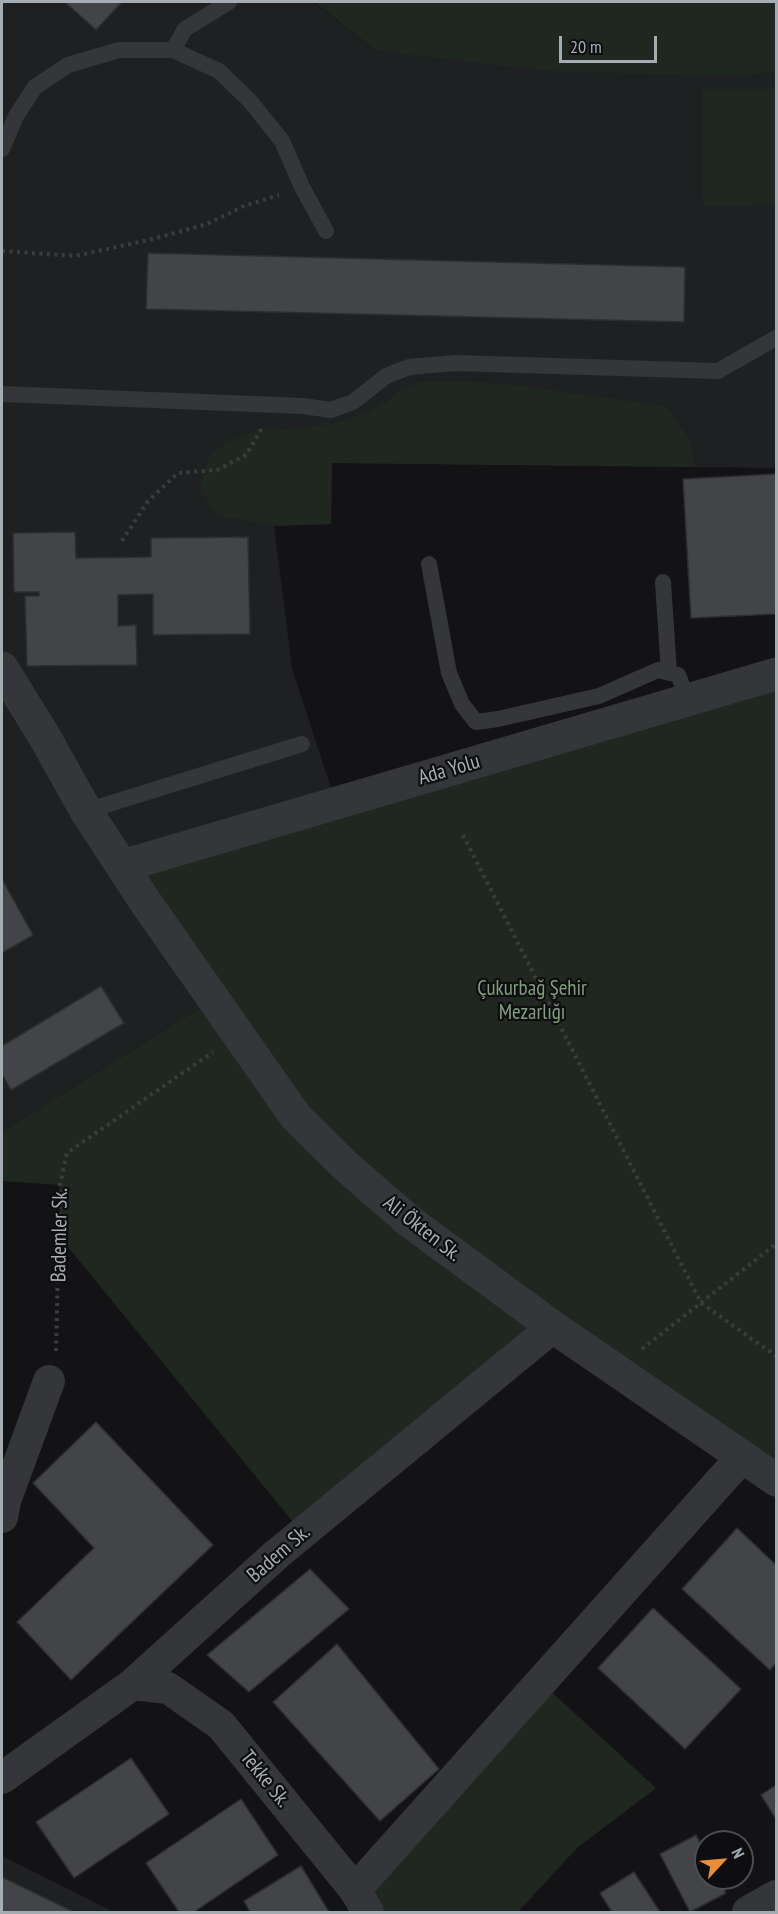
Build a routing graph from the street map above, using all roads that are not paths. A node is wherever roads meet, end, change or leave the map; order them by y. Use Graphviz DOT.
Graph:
graph roads {
  1 [pos="229,2"];
  2 [pos="172,50"];
  3 [pos="2,149"];
  4 [pos="326,231"];
  5 [pos="777,338"];
  6 [pos="2,394"];
  7 [pos="429,564"];
  8 [pos="663,582"];
  9 [pos="669,673"];
  10 [pos="777,674"];
  11 [pos="4,675"];
  12 [pos="688,699"];
  13 [pos="302,744"];
  14 [pos="86,811"];
  15 [pos="122,866"];
  16 [pos="553,1327"];
  17 [pos="49,1381"];
  18 [pos="742,1456"];
  19 [pos="777,1480"];
  20 [pos="2,1517"];
  21 [pos="134,1684"];
  22 [pos="2,1778"];
  23 [pos="777,1896"];
  24 [pos="362,1901"];
  25 [pos="748,1912"];
  1 -- 2 [label="lane"];
  2 -- 3 [label="lane"];
  2 -- 4 [label="lane"];
  5 -- 6 [label="lane"];
  7 -- 9 [label="lane"];
  8 -- 9 [label="lane"];
  9 -- 12 [label="lane"];
  10 -- 12 [label="street, Ada Yolu"];
  11 -- 14 [label="street, Ali Ökten Sk."];
  12 -- 15 [label="street, Ada Yolu"];
  13 -- 14 [label="lane"];
  14 -- 15 [label="street, Ali Ökten Sk."];
  15 -- 16 [label="street, Ali Ökten Sk."];
  16 -- 18 [label="street, Ali Ökten Sk."];
  16 -- 21 [label="street, Badem Sk."];
  17 -- 20 [label="street"];
  18 -- 19 [label="street, Ali Ökten Sk."];
  18 -- 24 [label="street"];
  21 -- 22 [label="street, Badem Sk."];
  21 -- 24 [label="street, Tekke Sk."];
  23 -- 25 [label="street"];
}
